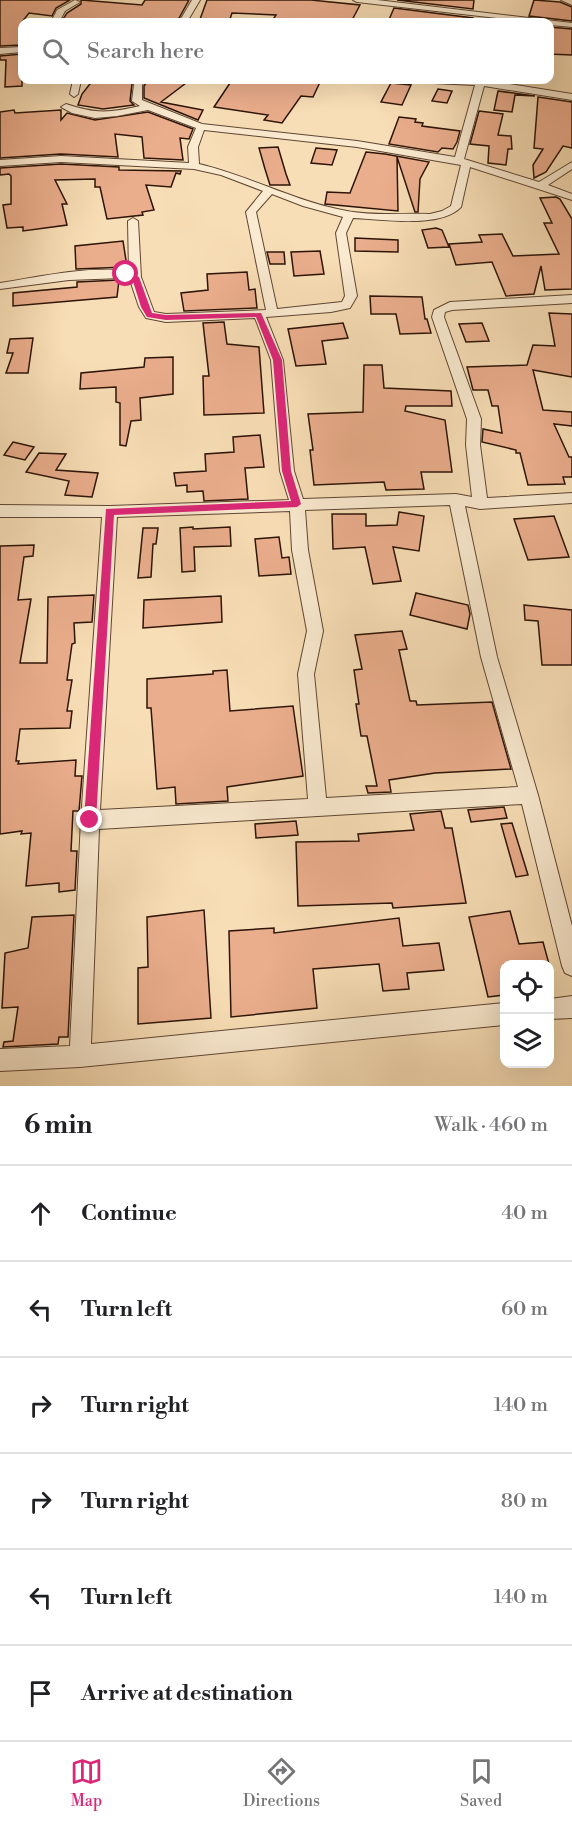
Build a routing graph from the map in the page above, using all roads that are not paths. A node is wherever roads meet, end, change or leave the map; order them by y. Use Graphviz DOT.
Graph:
graph roads {
  1 [pos="196,0"];
  2 [pos="357,0"];
  3 [pos="565,0"];
  4 [pos="373,1"];
  5 [pos="76,2"];
  6 [pos="572,3"];
  7 [pos="56,18"];
  8 [pos="185,18"];
  9 [pos="485,18"];
  10 [pos="554,24"];
  11 [pos="572,25"];
  12 [pos="18,50"];
  13 [pos="0,51"];
  14 [pos="76,84"];
  15 [pos="138,84"];
  16 [pos="483,84"];
  17 [pos="495,84"];
  18 [pos="74,94"];
  19 [pos="572,97"];
  20 [pos="66,107"];
  21 [pos="147,107"];
  22 [pos="201,127"];
  23 [pos="0,163"];
  24 [pos="463,163"];
  25 [pos="572,165"];
  26 [pos="194,166"];
  27 [pos="540,186"];
  28 [pos="270,190"];
  29 [pos="572,197"];
  30 [pos="349,215"];
  31 [pos="133,221"];
  32 [pos="135,277"];
  33 [pos="0,286"];
  34 [pos="572,299"];
  35 [pos="272,312"];
  36 [pos="259,314"];
  37 [pos="572,498"];
  38 [pos="456,499"];
  39 [pos="297,504"];
  40 [pos="480,504"];
  41 [pos="0,511"];
  42 [pos="110,512"];
  43 [pos="529,795"];
  44 [pos="318,807"];
  45 [pos="90,820"];
  46 [pos="572,966"];
  47 [pos="572,1007"];
  48 [pos="554,1009"];
  49 [pos="500,1014"];
  50 [pos="80,1056"];
  51 [pos="0,1060"];
  1 -- 8 [label="street"];
  2 -- 4 [label="street"];
  3 -- 6 [label="street"];
  4 -- 9 [label="street"];
  5 -- 7 [label="street"];
  10 -- 11 [label="street"];
  12 -- 13 [label="street"];
  14 -- 18 [label="street"];
  15 -- 21 [label="street"];
  16 -- 24 [label="street"];
  17 -- 19 [label="street"];
  20 -- 21 [label="street"];
  21 -- 22 [label="street"];
  22 -- 24 [label="street"];
  22 -- 26 [label="street"];
  23 -- 26 [label="street"];
  24 -- 27 [label="street"];
  24 -- 30 [label="street"];
  25 -- 27 [label="street"];
  26 -- 28 [label="street"];
  27 -- 29 [label="street"];
  28 -- 30 [label="street"];
  28 -- 35 [label="street"];
  30 -- 35 [label="street"];
  31 -- 32 [label="street"];
  32 -- 33 [label="street"];
  32 -- 36 [label="street"];
  34 -- 40 [label="street"];
  35 -- 36 [label="street"];
  36 -- 39 [label="street"];
  37 -- 40 [label="street"];
  38 -- 39 [label="street"];
  38 -- 40 [label="street"];
  38 -- 43 [label="street"];
  39 -- 42 [label="street"];
  39 -- 44 [label="street"];
  41 -- 42 [label="street"];
  42 -- 45 [label="street"];
  43 -- 44 [label="street"];
  43 -- 46 [label="street"];
  44 -- 45 [label="street"];
  45 -- 50 [label="street"];
  47 -- 48 [label="street"];
  49 -- 50 [label="street"];
  50 -- 51 [label="street"];
}
